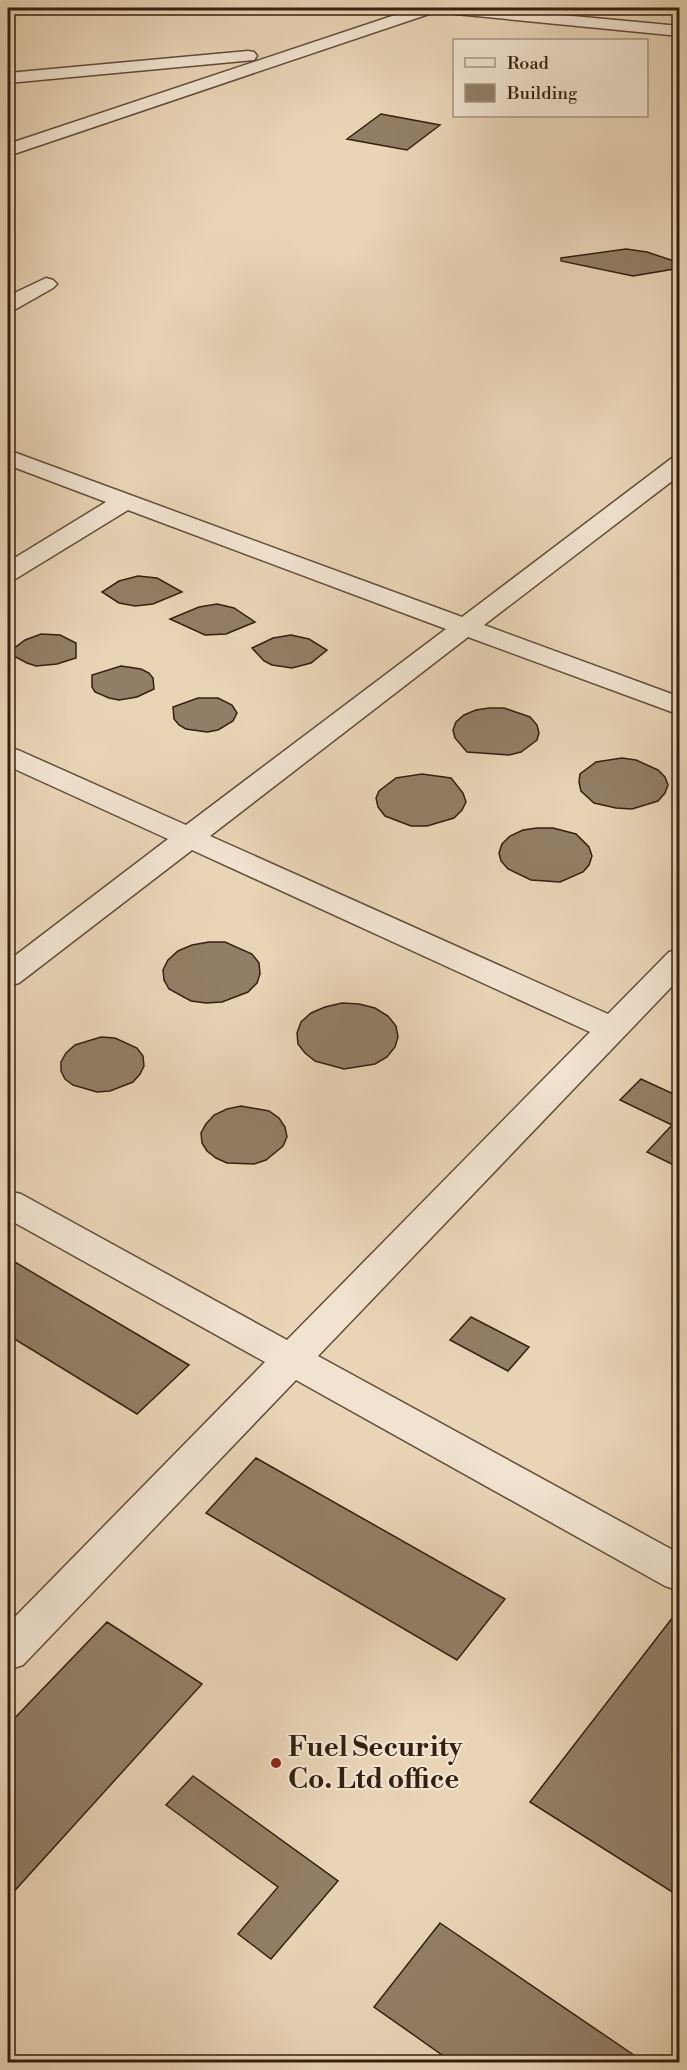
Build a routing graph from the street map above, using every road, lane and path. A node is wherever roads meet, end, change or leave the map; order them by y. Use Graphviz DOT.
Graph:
graph roads {
  1 [pos="431,8"];
  2 [pos="438,8"];
  3 [pos="680,32"];
  4 [pos="297,52"];
  5 [pos="8,78"];
  6 [pos="8,150"];
  7 [pos="46,284"];
  8 [pos="8,304"];
  9 [pos="8,457"];
  10 [pos="680,463"];
  11 [pos="125,501"];
  12 [pos="8,573"];
  13 [pos="465,627"];
  14 [pos="680,707"];
  15 [pos="8,756"];
  16 [pos="189,838"];
  17 [pos="680,959"];
  18 [pos="8,976"];
  19 [pos="612,1029"];
  20 [pos="8,1203"];
  21 [pos="291,1359"];
  22 [pos="680,1574"];
  23 [pos="8,1652"];
  1 -- 4 [label="street"];
  2 -- 3 [label="street"];
  4 -- 5 [label="street"];
  4 -- 6 [label="street"];
  7 -- 8 [label="street"];
  9 -- 11 [label="street"];
  10 -- 13 [label="street"];
  11 -- 12 [label="street"];
  11 -- 13 [label="street"];
  13 -- 14 [label="street"];
  13 -- 16 [label="street"];
  15 -- 16 [label="street"];
  16 -- 18 [label="street"];
  16 -- 19 [label="street"];
  17 -- 19 [label="street"];
  19 -- 21 [label="street"];
  20 -- 21 [label="street"];
  21 -- 22 [label="street"];
  21 -- 23 [label="street"];
}
